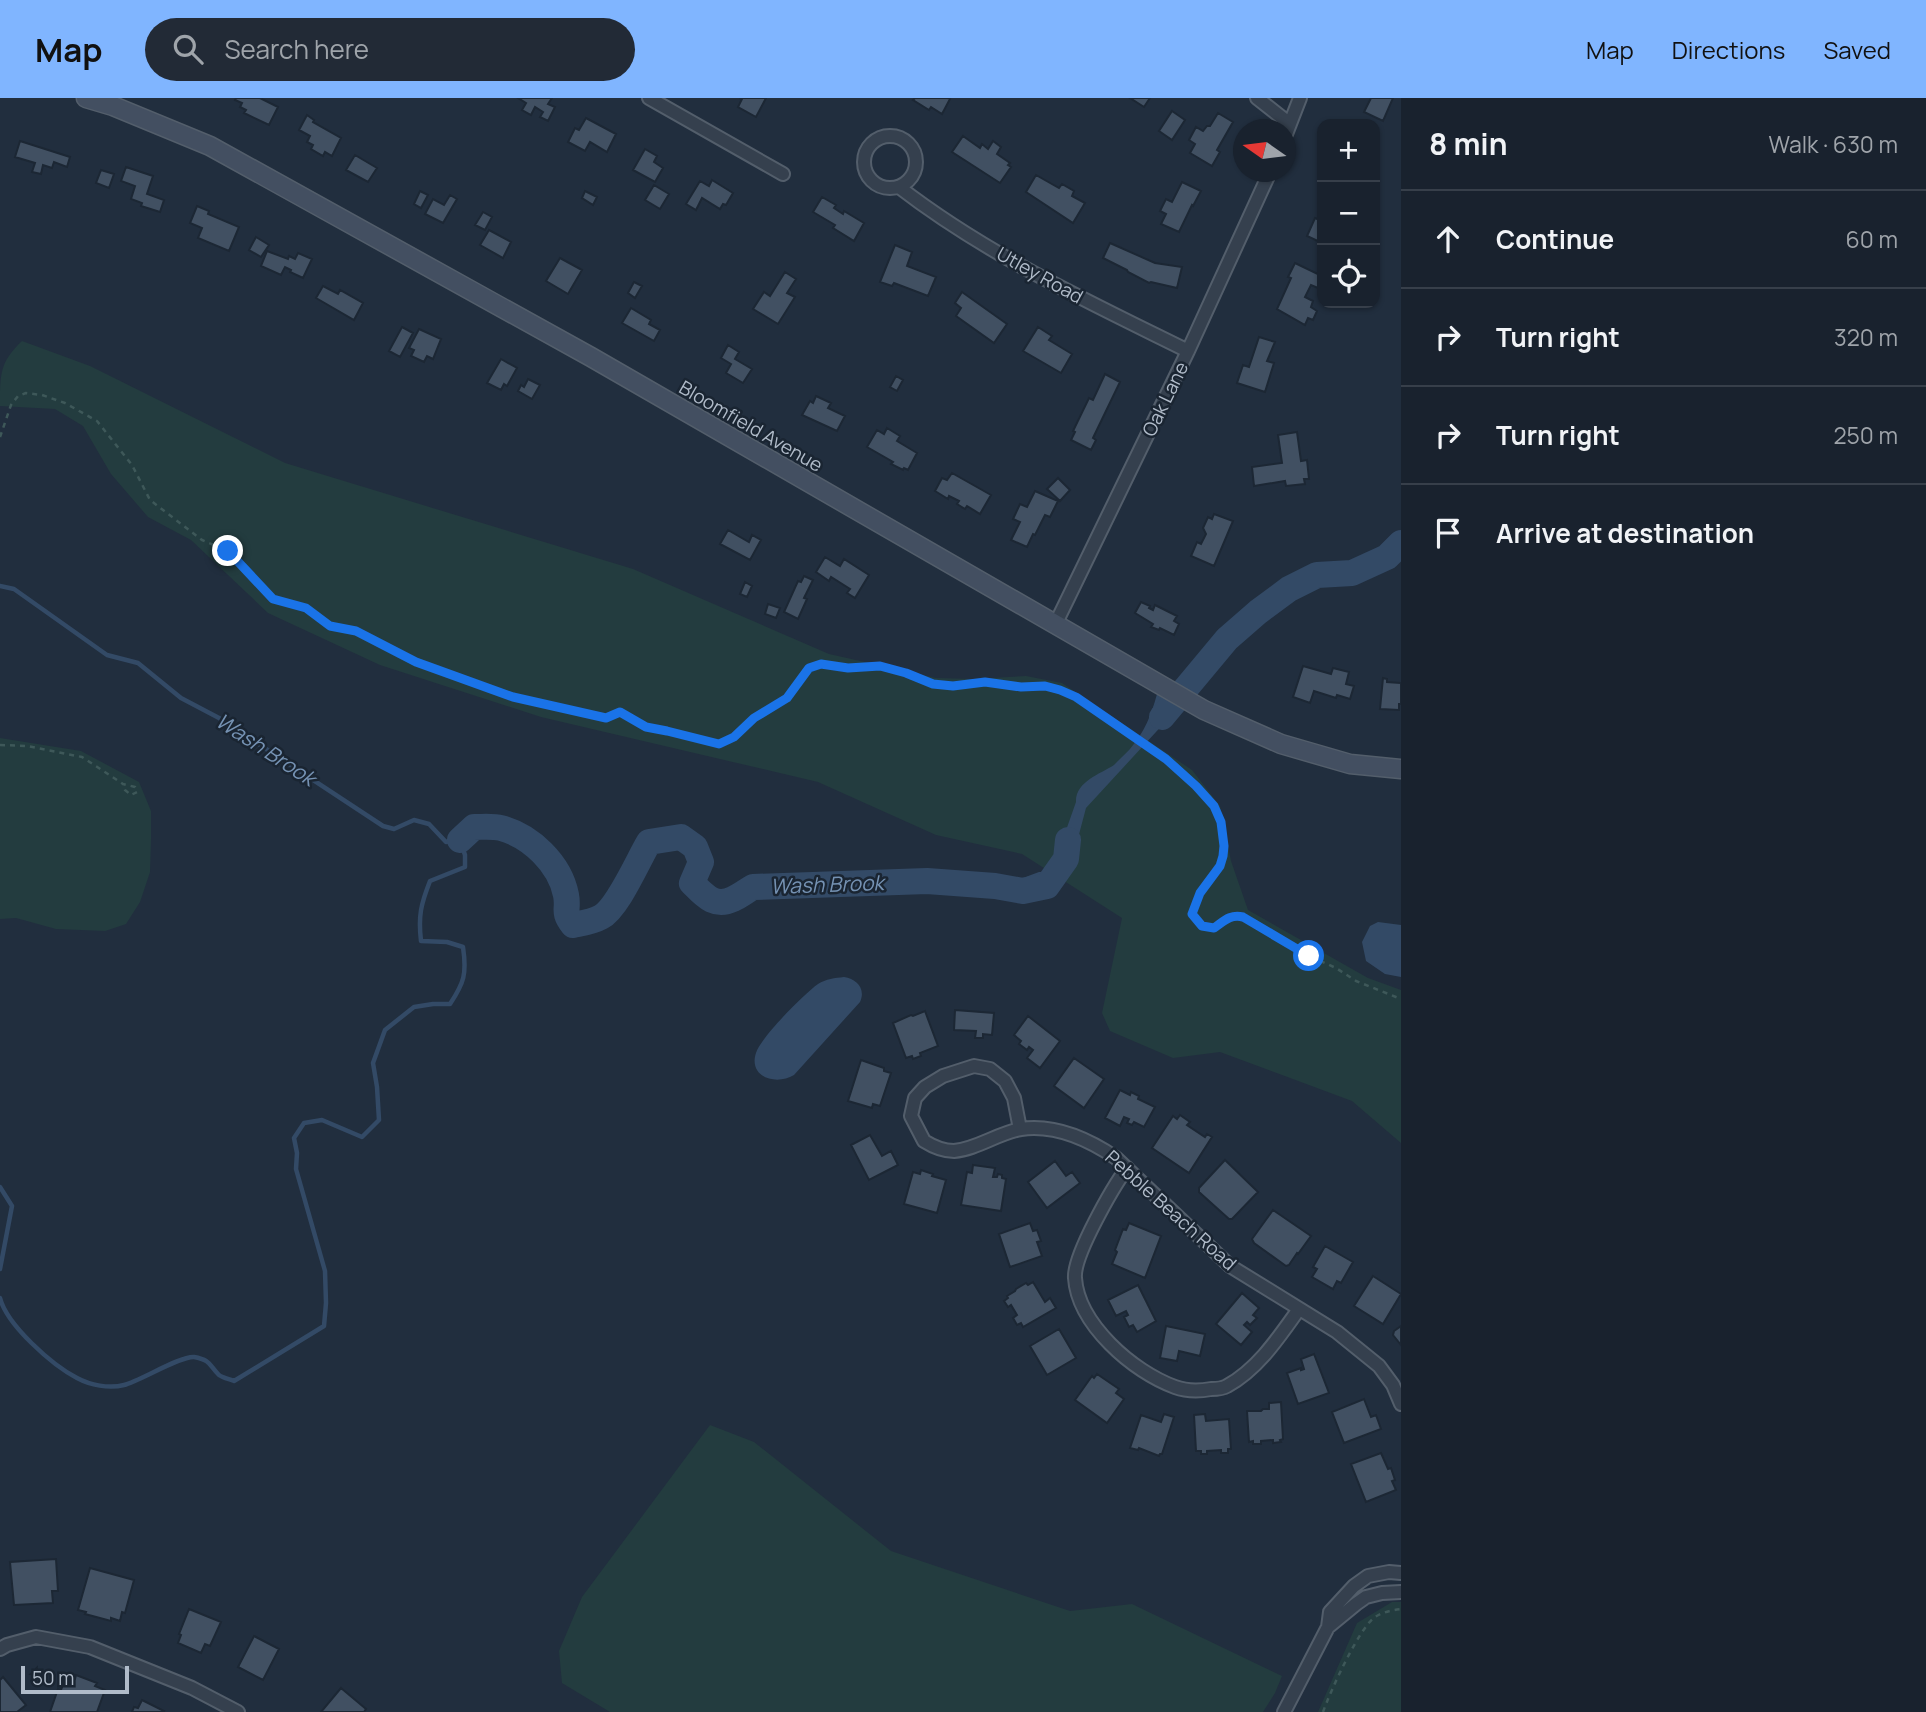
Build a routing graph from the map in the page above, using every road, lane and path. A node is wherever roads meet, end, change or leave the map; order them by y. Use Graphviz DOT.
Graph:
graph roads {
  1 [pos="86,98"];
  2 [pos="649,98"];
  3 [pos="1257,98"];
  4 [pos="1300,98"];
  5 [pos="1278,119"];
  6 [pos="1292,119"];
  7 [pos="783,174"];
  8 [pos="1265,182"];
  9 [pos="899,187"];
  10 [pos="1188,351"];
  11 [pos="0,438"];
  12 [pos="1055,625"];
  13 [pos="0,745"];
  14 [pos="1401,769"];
  15 [pos="123,783"];
  16 [pos="1401,999"];
  17 [pos="1020,1129"];
  18 [pos="1127,1168"];
  19 [pos="1299,1309"];
  20 [pos="1401,1405"];
  21 [pos="1401,1573"];
  22 [pos="1401,1591"];
  23 [pos="1401,1609"];
  24 [pos="1328,1628"];
  25 [pos="0,1649"];
  26 [pos="238,1712"];
  27 [pos="1284,1712"];
  28 [pos="1323,1712"];
  1 -- 12 [label="main road, Bloomfield Avenue"];
  2 -- 7 [label="street"];
  3 -- 5 [label="street"];
  4 -- 6 [label="street"];
  8 -- 10 [label="street, Oak Lane"];
  9 -- 9 [label="street, Utley Road"];
  9 -- 10 [label="street, Utley Road"];
  10 -- 12 [label="street, Oak Lane"];
  11 -- 16 [label="path"];
  12 -- 14 [label="main road, Bloomfield Avenue"];
  13 -- 15 [label="path"];
  17 -- 17 [label="street, Pebble Beach Road"];
  17 -- 18 [label="street, Pebble Beach Road"];
  18 -- 19 [label="street, Pebble Beach Road"];
  18 -- 19 [label="street"];
  19 -- 20 [label="street, Pebble Beach Road"];
  21 -- 24 [label="street"];
  22 -- 24 [label="street"];
  23 -- 28 [label="path"];
  24 -- 27 [label="street"];
  25 -- 26 [label="street"];
}
